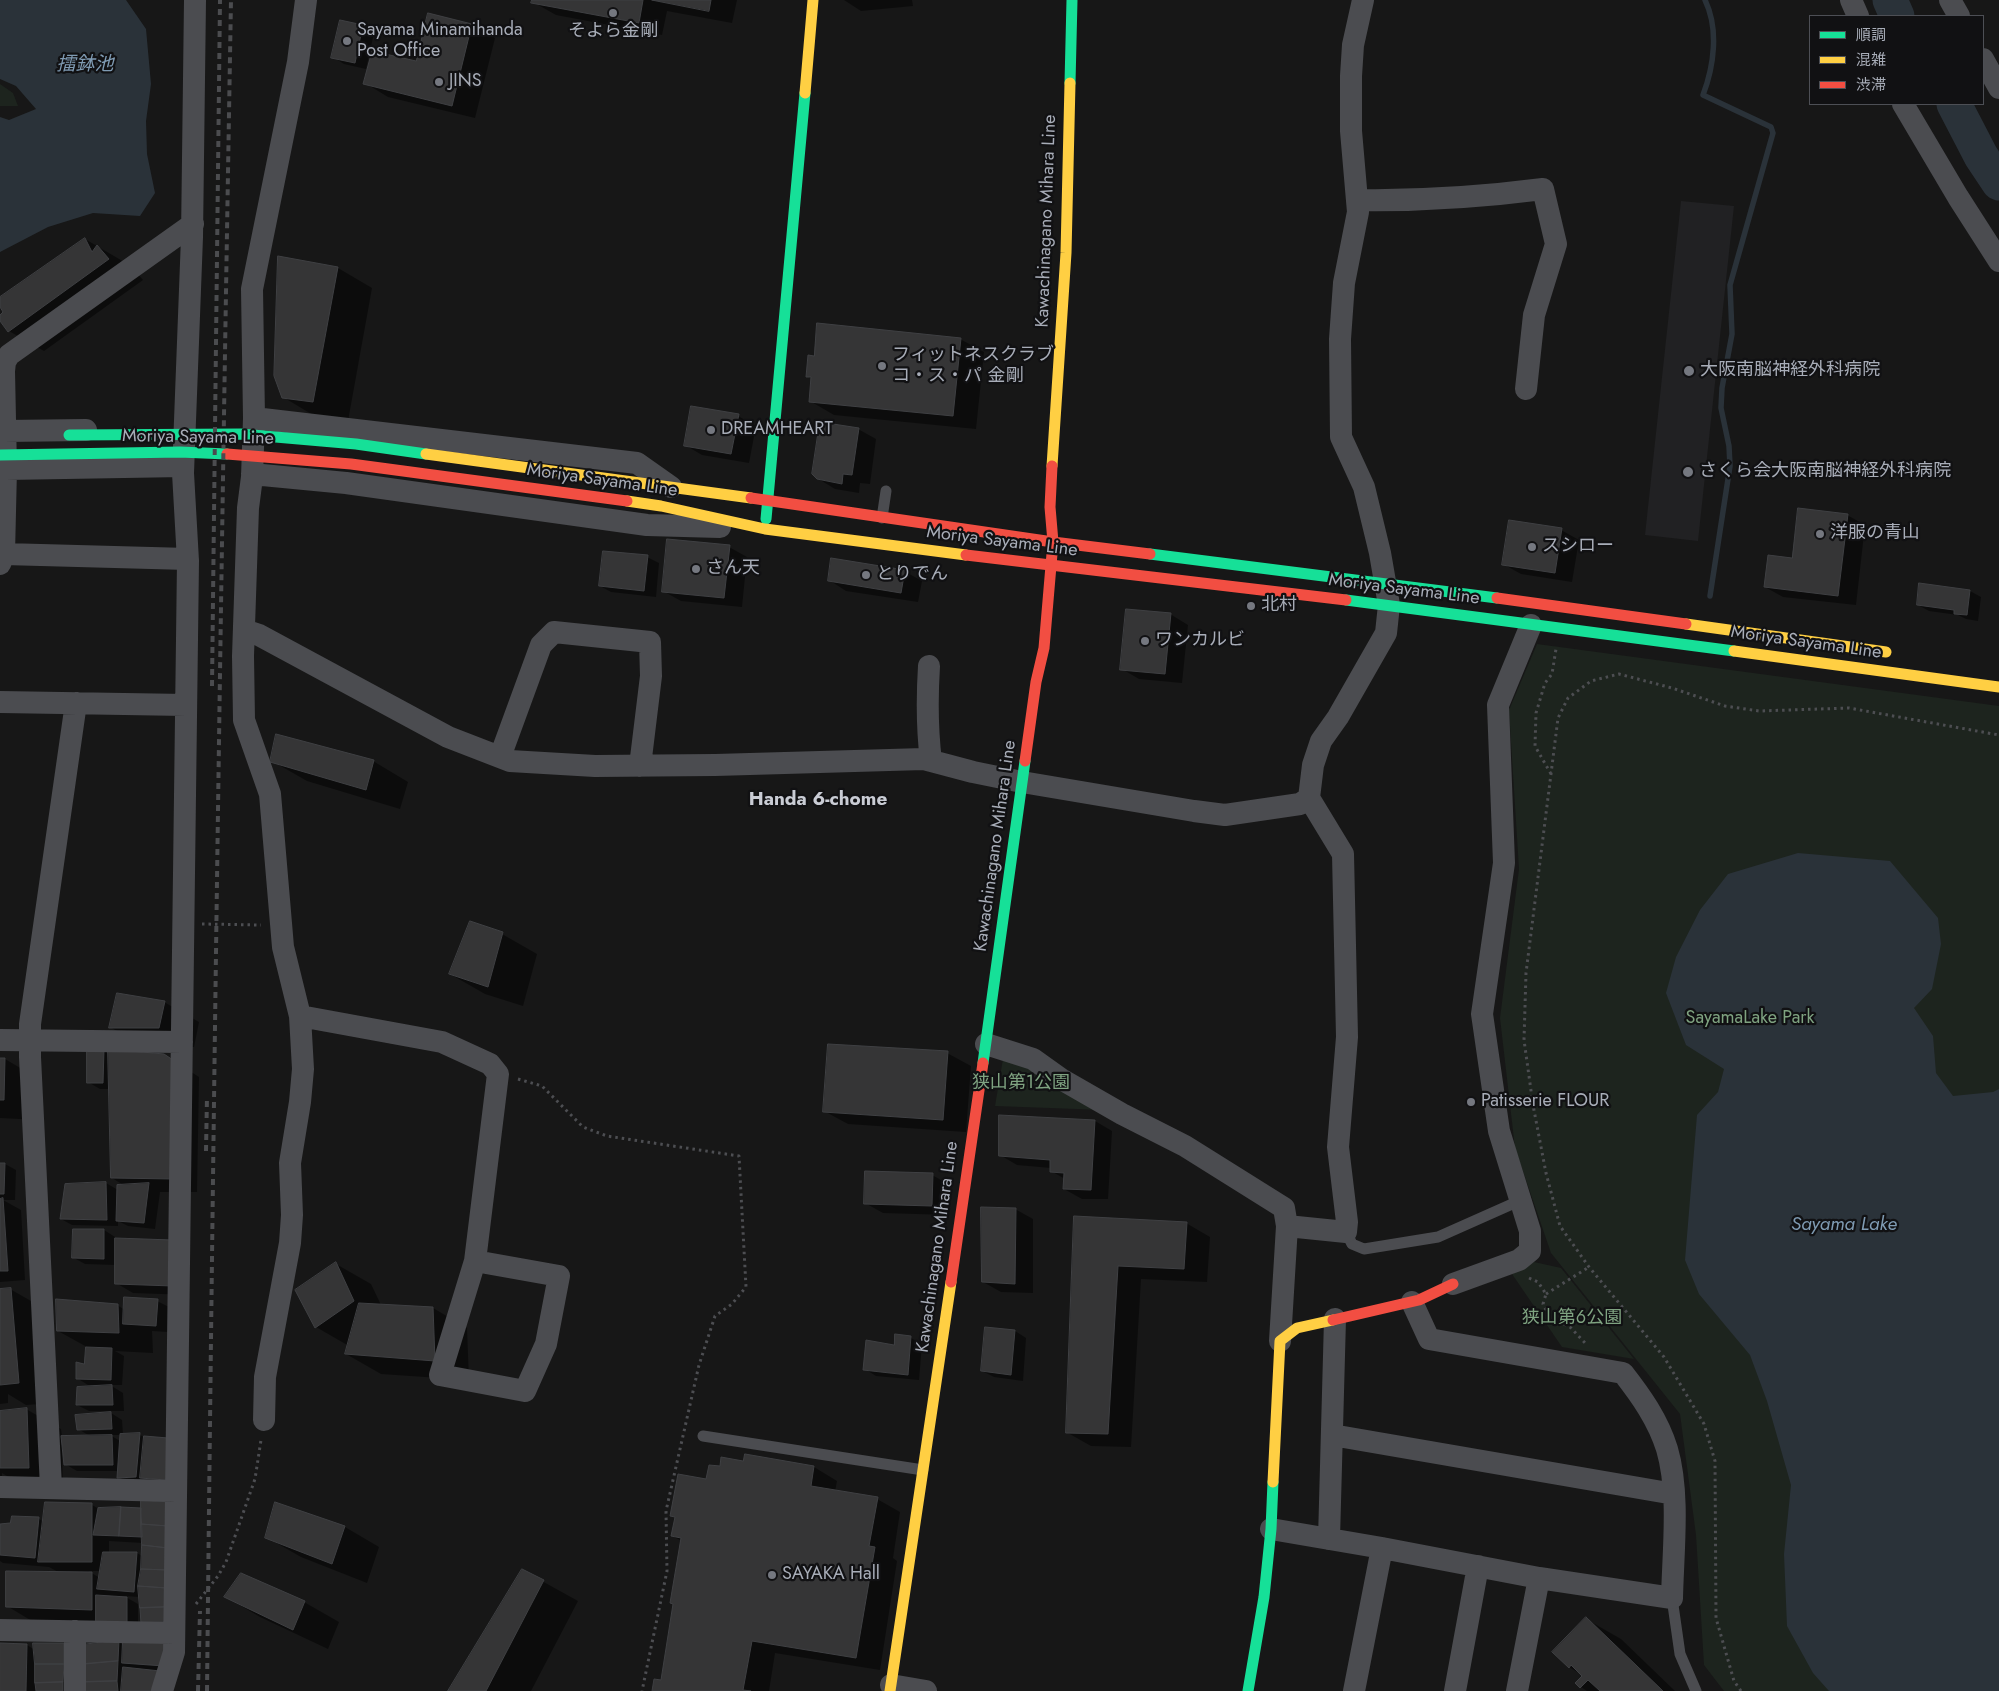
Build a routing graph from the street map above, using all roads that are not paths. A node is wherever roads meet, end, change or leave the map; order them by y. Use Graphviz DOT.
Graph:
graph roads {
  1 [pos="195,0"];
  2 [pos="306,0"];
  3 [pos="813,0"];
  4 [pos="1072,0"];
  5 [pos="1363,0"];
  6 [pos="1851,0"];
  7 [pos="1950,0"];
  8 [pos="1858,15"];
  9 [pos="1958,15"];
  10 [pos="1984,61"];
  11 [pos="1999,88"];
  12 [pos="1904,105"];
  13 [pos="1357,200"];
  14 [pos="193,224"];
  15 [pos="1999,261"];
  16 [pos="1526,389"];
  17 [pos="254,418"];
  18 [pos="2,422"];
  19 [pos="185,429"];
  20 [pos="3,462"];
  21 [pos="183,466"];
  22 [pos="252,474"];
  23 [pos="671,487"];
  24 [pos="886,491"];
  25 [pos="767,500"];
  26 [pos="882,518"];
  27 [pos="765,529"];
  28 [pos="1053,542"];
  29 [pos="2,559"];
  30 [pos="188,559"];
  31 [pos="1050,566"];
  32 [pos="1387,594"];
  33 [pos="1531,625"];
  34 [pos="244,630"];
  35 [pos="1894,654"];
  36 [pos="929,666"];
  37 [pos="1999,687"];
  38 [pos="0,702"];
  39 [pos="76,703"];
  40 [pos="186,705"];
  41 [pos="500,757"];
  42 [pos="931,760"];
  43 [pos="640,766"];
  44 [pos="1022,782"];
  45 [pos="1309,798"];
  46 [pos="300,1016"];
  47 [pos="0,1040"];
  48 [pos="30,1040"];
  49 [pos="182,1042"];
  50 [pos="986,1044"];
  51 [pos="1519,1201"];
  52 [pos="1287,1226"];
  53 [pos="1346,1232"];
  54 [pos="474,1261"];
  55 [pos="1453,1284"];
  56 [pos="1412,1302"];
  57 [pos="1335,1320"];
  58 [pos="1280,1341"];
  59 [pos="264,1420"];
  60 [pos="1332,1435"];
  61 [pos="704,1436"];
  62 [pos="923,1470"];
  63 [pos="0,1487"];
  64 [pos="52,1487"];
  65 [pos="176,1490"];
  66 [pos="1674,1494"];
  67 [pos="1271,1529"];
  68 [pos="1329,1539"];
  69 [pos="1382,1548"];
  70 [pos="1478,1566"];
  71 [pos="1538,1578"];
  72 [pos="1672,1598"];
  73 [pos="0,1630"];
  74 [pos="74,1631"];
  75 [pos="174,1633"];
  76 [pos="890,1688"];
  77 [pos="75,1691"];
  78 [pos="162,1691"];
  79 [pos="926,1691"];
  80 [pos="1248,1691"];
  81 [pos="1354,1691"];
  82 [pos="1455,1691"];
  83 [pos="1517,1691"];
  84 [pos="1696,1691"];
  1 -- 14 [label="street"];
  2 -- 17 [label="street"];
  3 -- 25 [label="main road"];
  4 -- 28 [label="main road, Kawachinagano Mihara Line"];
  5 -- 13 [label="street"];
  6 -- 8 [label="street"];
  7 -- 9 [label="street"];
  10 -- 11 [label="street"];
  12 -- 15 [label="street"];
  13 -- 16 [label="street"];
  13 -- 32 [label="street"];
  14 -- 18 [label="street"];
  14 -- 19 [label="street"];
  17 -- 22 [label="street"];
  17 -- 23 [label="street"];
  18 -- 19 [label="street"];
  18 -- 20 [label="street"];
  18 -- 23 [label="main road, Moriya Sayama Line"];
  19 -- 21 [label="street"];
  20 -- 21 [label="street"];
  20 -- 27 [label="main road, Moriya Sayama Line"];
  20 -- 29 [label="street"];
  21 -- 30 [label="street"];
  22 -- 27 [label="street"];
  22 -- 34 [label="street"];
  23 -- 25 [label="main road, Moriya Sayama Line"];
  24 -- 26 [label="lane"];
  25 -- 26 [label="main road, Moriya Sayama Line"];
  25 -- 27 [label="main road"];
  26 -- 28 [label="main road, Moriya Sayama Line"];
  27 -- 31 [label="main road, Moriya Sayama Line"];
  28 -- 31 [label="main road, Kawachinagano Mihara Line"];
  28 -- 32 [label="main road, Moriya Sayama Line"];
  29 -- 30 [label="street"];
  30 -- 40 [label="street"];
  31 -- 32 [label="main road, Moriya Sayama Line"];
  31 -- 44 [label="main road, Kawachinagano Mihara Line"];
  32 -- 33 [label="main road, Moriya Sayama Line"];
  32 -- 35 [label="main road, Moriya Sayama Line"];
  32 -- 45 [label="street"];
  33 -- 37 [label="main road, Moriya Sayama Line"];
  33 -- 51 [label="street"];
  34 -- 41 [label="street"];
  34 -- 46 [label="street"];
  36 -- 42 [label="street"];
  38 -- 39 [label="street"];
  39 -- 40 [label="street"];
  39 -- 48 [label="street"];
  40 -- 49 [label="street"];
  41 -- 43 [label="street"];
  41 -- 43 [label="street"];
  42 -- 43 [label="street"];
  42 -- 44 [label="street"];
  44 -- 45 [label="street"];
  44 -- 50 [label="main road, Kawachinagano Mihara Line"];
  45 -- 53 [label="street"];
  46 -- 54 [label="street"];
  46 -- 59 [label="street"];
  47 -- 48 [label="street"];
  48 -- 49 [label="street"];
  48 -- 64 [label="street"];
  49 -- 65 [label="street"];
  50 -- 52 [label="street"];
  50 -- 62 [label="main road, Kawachinagano Mihara Line"];
  51 -- 53 [label="lane"];
  51 -- 55 [label="street"];
  52 -- 53 [label="street"];
  52 -- 58 [label="street"];
  54 -- 54 [label="street"];
  55 -- 56 [label="main road"];
  56 -- 57 [label="main road"];
  56 -- 66 [label="street"];
  57 -- 58 [label="main road"];
  57 -- 60 [label="street"];
  58 -- 67 [label="main road"];
  60 -- 66 [label="street"];
  60 -- 68 [label="street"];
  61 -- 62 [label="lane"];
  62 -- 76 [label="main road, Kawachinagano Mihara Line"];
  63 -- 64 [label="street"];
  64 -- 65 [label="street"];
  65 -- 75 [label="street"];
  66 -- 72 [label="street"];
  67 -- 68 [label="street"];
  67 -- 80 [label="main road"];
  68 -- 69 [label="street"];
  69 -- 70 [label="street"];
  69 -- 81 [label="street"];
  70 -- 71 [label="street"];
  70 -- 82 [label="street"];
  71 -- 72 [label="street"];
  71 -- 83 [label="street"];
  72 -- 84 [label="lane"];
  73 -- 74 [label="street"];
  74 -- 75 [label="street"];
  74 -- 77 [label="street"];
  75 -- 78 [label="street"];
  76 -- 79 [label="street"];
}
